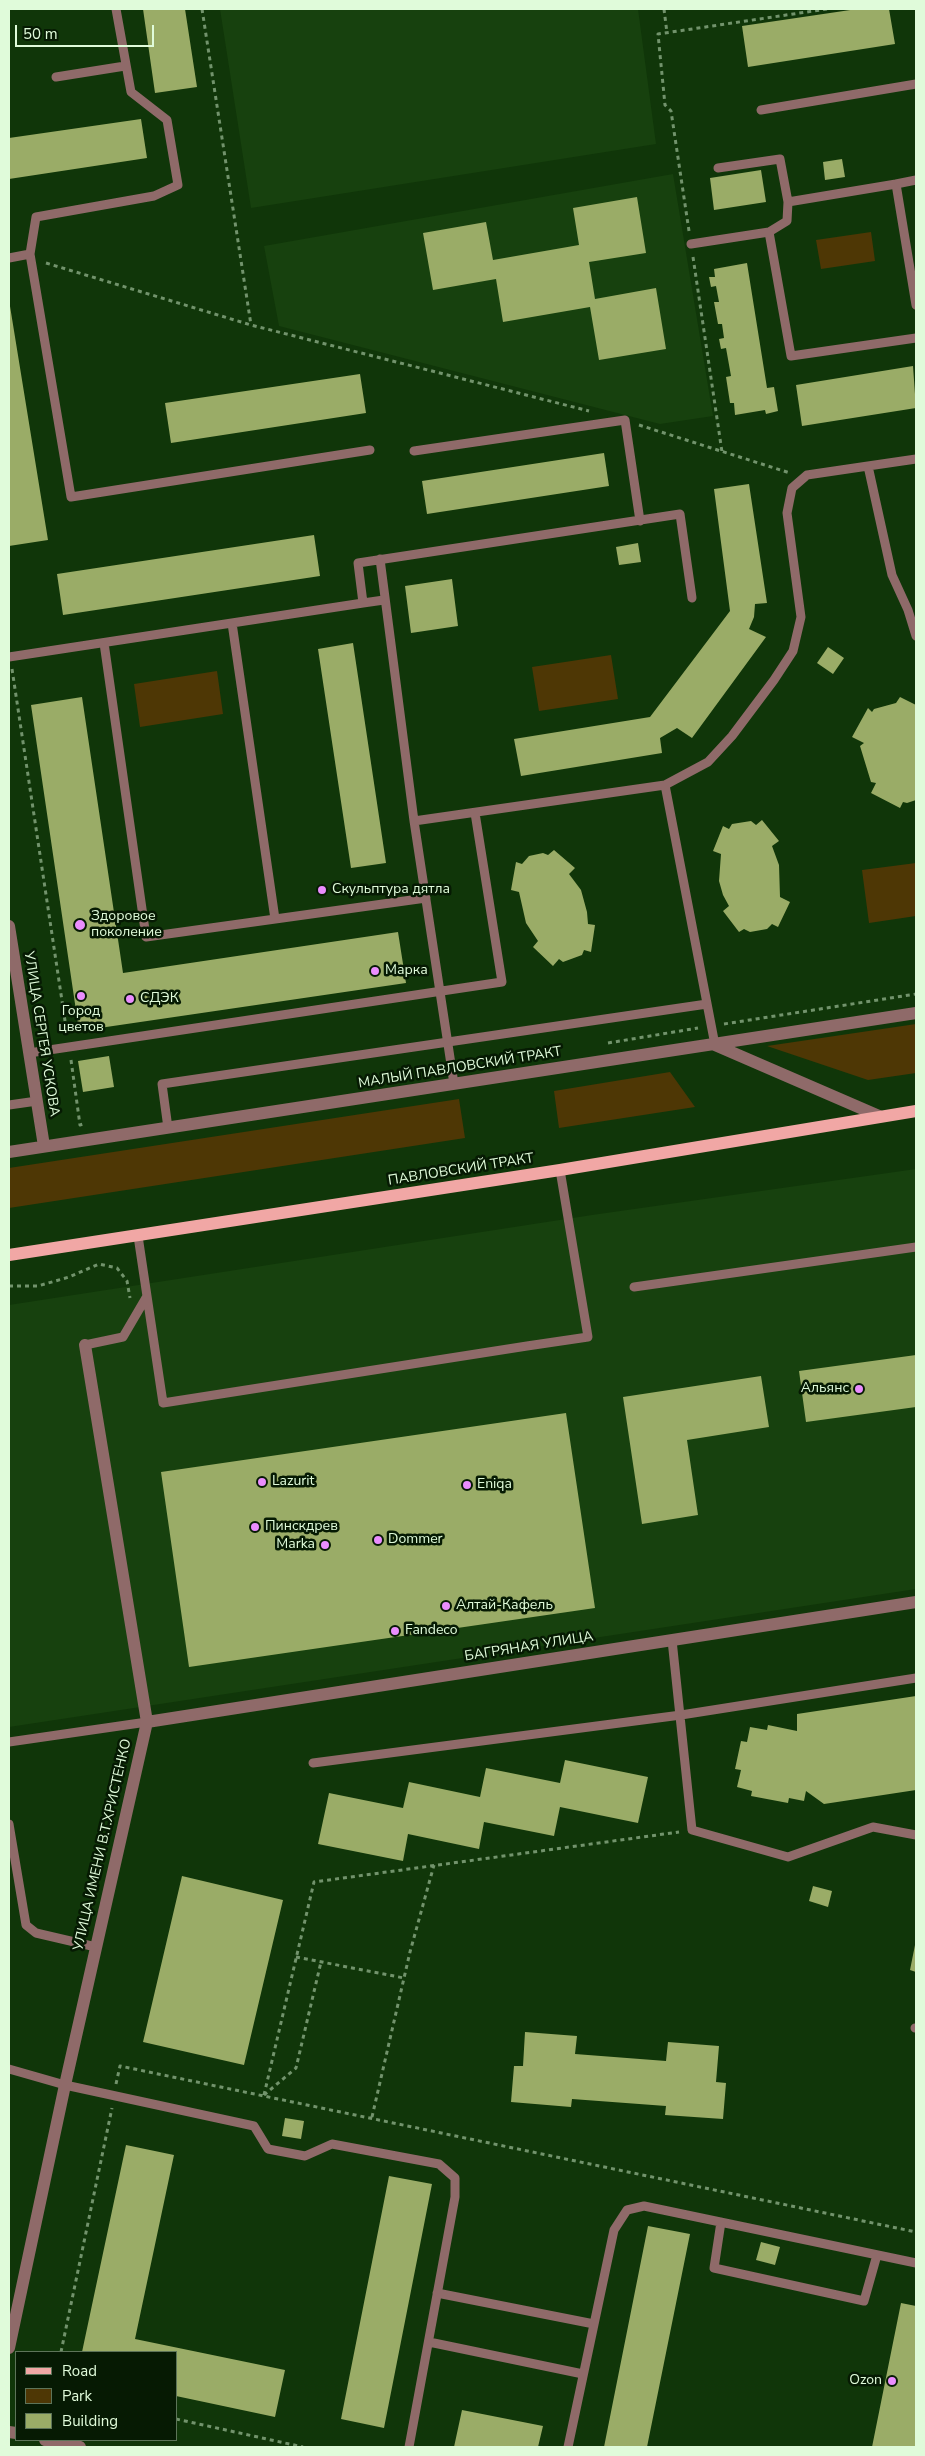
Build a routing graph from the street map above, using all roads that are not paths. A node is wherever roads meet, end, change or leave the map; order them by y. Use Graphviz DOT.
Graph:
graph roads {
  1 [pos="116,9"];
  2 [pos="125,66"];
  3 [pos="56,77"];
  4 [pos="916,84"];
  5 [pos="761,110"];
  6 [pos="718,168"];
  7 [pos="916,180"];
  8 [pos="896,184"];
  9 [pos="788,202"];
  10 [pos="769,232"];
  11 [pos="692,244"];
  12 [pos="30,254"];
  13 [pos="9,258"];
  14 [pos="916,305"];
  15 [pos="916,338"];
  16 [pos="370,450"];
  17 [pos="414,451"];
  18 [pos="916,459"];
  19 [pos="868,466"];
  20 [pos="640,521"];
  21 [pos="380,560"];
  22 [pos="692,598"];
  23 [pos="384,600"];
  24 [pos="364,603"];
  25 [pos="232,623"];
  26 [pos="916,636"];
  27 [pos="104,643"];
  28 [pos="9,657"];
  29 [pos="666,785"];
  30 [pos="475,814"];
  31 [pos="414,821"];
  32 [pos="426,898"];
  33 [pos="275,919"];
  34 [pos="9,926"];
  35 [pos="440,992"];
  36 [pos="707,1004"];
  37 [pos="916,1013"];
  38 [pos="447,1041"];
  39 [pos="715,1045"];
  40 [pos="29,1052"];
  41 [pos="454,1084"];
  42 [pos="37,1101"];
  43 [pos="9,1105"];
  44 [pos="916,1110"];
  45 [pos="878,1116"];
  46 [pos="168,1128"];
  47 [pos="44,1146"];
  48 [pos="9,1152"];
  49 [pos="560,1170"];
  50 [pos="138,1236"];
  51 [pos="916,1247"];
  52 [pos="9,1255"];
  53 [pos="634,1287"];
  54 [pos="147,1296"];
  55 [pos="85,1345"];
  56 [pos="916,1602"];
  57 [pos="672,1640"];
  58 [pos="916,1678"];
  59 [pos="681,1714"];
  60 [pos="147,1722"];
  61 [pos="9,1742"];
  62 [pos="313,1763"];
  63 [pos="9,1824"];
  64 [pos="916,1835"];
  65 [pos="96,1947"];
  66 [pos="9,2069"];
  67 [pos="64,2085"];
  68 [pos="721,2222"];
  69 [pos="877,2255"];
  70 [pos="916,2264"];
  71 [pos="437,2293"];
  72 [pos="594,2324"];
  73 [pos="429,2342"];
  74 [pos="9,2348"];
  75 [pos="583,2374"];
  76 [pos="50,2441"];
  77 [pos="80,2447"];
  78 [pos="410,2447"];
  79 [pos="568,2447"];
  1 -- 2 [label="lane"];
  2 -- 3 [label="lane"];
  2 -- 12 [label="lane"];
  4 -- 5 [label="lane"];
  6 -- 9 [label="lane"];
  7 -- 8 [label="lane"];
  8 -- 9 [label="lane"];
  8 -- 14 [label="lane"];
  9 -- 10 [label="lane"];
  10 -- 11 [label="lane"];
  10 -- 15 [label="lane"];
  12 -- 13 [label="lane"];
  12 -- 16 [label="lane"];
  17 -- 20 [label="lane"];
  18 -- 19 [label="lane"];
  19 -- 26 [label="lane"];
  19 -- 29 [label="lane"];
  20 -- 21 [label="lane"];
  20 -- 22 [label="lane"];
  21 -- 23 [label="lane"];
  21 -- 24 [label="lane"];
  23 -- 24 [label="lane"];
  23 -- 31 [label="lane"];
  24 -- 25 [label="lane"];
  25 -- 27 [label="lane"];
  25 -- 33 [label="lane"];
  27 -- 28 [label="lane"];
  27 -- 33 [label="lane"];
  29 -- 30 [label="lane"];
  29 -- 36 [label="lane"];
  30 -- 31 [label="lane"];
  30 -- 35 [label="lane"];
  31 -- 32 [label="lane"];
  32 -- 33 [label="lane"];
  32 -- 35 [label="lane"];
  34 -- 40 [label="street, УЛИЦА СЕРГЕЯ УСКОВА"];
  35 -- 38 [label="lane"];
  35 -- 40 [label="lane"];
  36 -- 38 [label="lane"];
  36 -- 39 [label="lane"];
  37 -- 39 [label="street, МАЛЫЙ ПАВЛОВСКИЙ ТРАКТ"];
  38 -- 41 [label="lane"];
  38 -- 46 [label="lane"];
  39 -- 41 [label="street, МАЛЫЙ ПАВЛОВСКИЙ ТРАКТ"];
  39 -- 45 [label="street"];
  40 -- 42 [label="street, УЛИЦА СЕРГЕЯ УСКОВА"];
  41 -- 46 [label="street, МАЛЫЙ ПАВЛОВСКИЙ ТРАКТ"];
  42 -- 43 [label="lane"];
  42 -- 47 [label="street, УЛИЦА СЕРГЕЯ УСКОВА"];
  44 -- 45 [label="main road, ПАВЛОВСКИЙ ТРАКТ"];
  45 -- 49 [label="main road, ПАВЛОВСКИЙ ТРАКТ"];
  46 -- 47 [label="street, МАЛЫЙ ПАВЛОВСКИЙ ТРАКТ"];
  47 -- 48 [label="street, МАЛЫЙ ПАВЛОВСКИЙ ТРАКТ"];
  49 -- 50 [label="main road, ПАВЛОВСКИЙ ТРАКТ"];
  49 -- 54 [label="lane"];
  50 -- 52 [label="main road, ПАВЛОВСКИЙ ТРАКТ"];
  50 -- 54 [label="lane"];
  51 -- 53 [label="lane"];
  54 -- 55 [label="lane"];
  55 -- 60 [label="street, УЛИЦА ИМЕНИ В.Т.ХРИСТЕНКО"];
  56 -- 57 [label="street, БАГРЯНАЯ УЛИЦА"];
  57 -- 59 [label="lane"];
  57 -- 60 [label="street, БАГРЯНАЯ УЛИЦА"];
  58 -- 59 [label="lane"];
  59 -- 62 [label="lane"];
  59 -- 64 [label="lane"];
  60 -- 61 [label="lane"];
  60 -- 65 [label="street, УЛИЦА ИМЕНИ В.Т.ХРИСТЕНКО"];
  63 -- 65 [label="lane"];
  65 -- 67 [label="street, УЛИЦА ИМЕНИ В.Т.ХРИСТЕНКО"];
  66 -- 67 [label="lane"];
  67 -- 71 [label="lane"];
  67 -- 74 [label="street, УЛИЦА ИМЕНИ В.Т.ХРИСТЕНКО"];
  68 -- 69 [label="lane"];
  68 -- 69 [label="lane"];
  68 -- 72 [label="lane"];
  69 -- 70 [label="lane"];
  71 -- 72 [label="lane"];
  71 -- 73 [label="lane"];
  72 -- 75 [label="lane"];
  73 -- 75 [label="lane"];
  73 -- 78 [label="lane"];
  75 -- 79 [label="lane"];
  76 -- 77 [label="street"];
}
